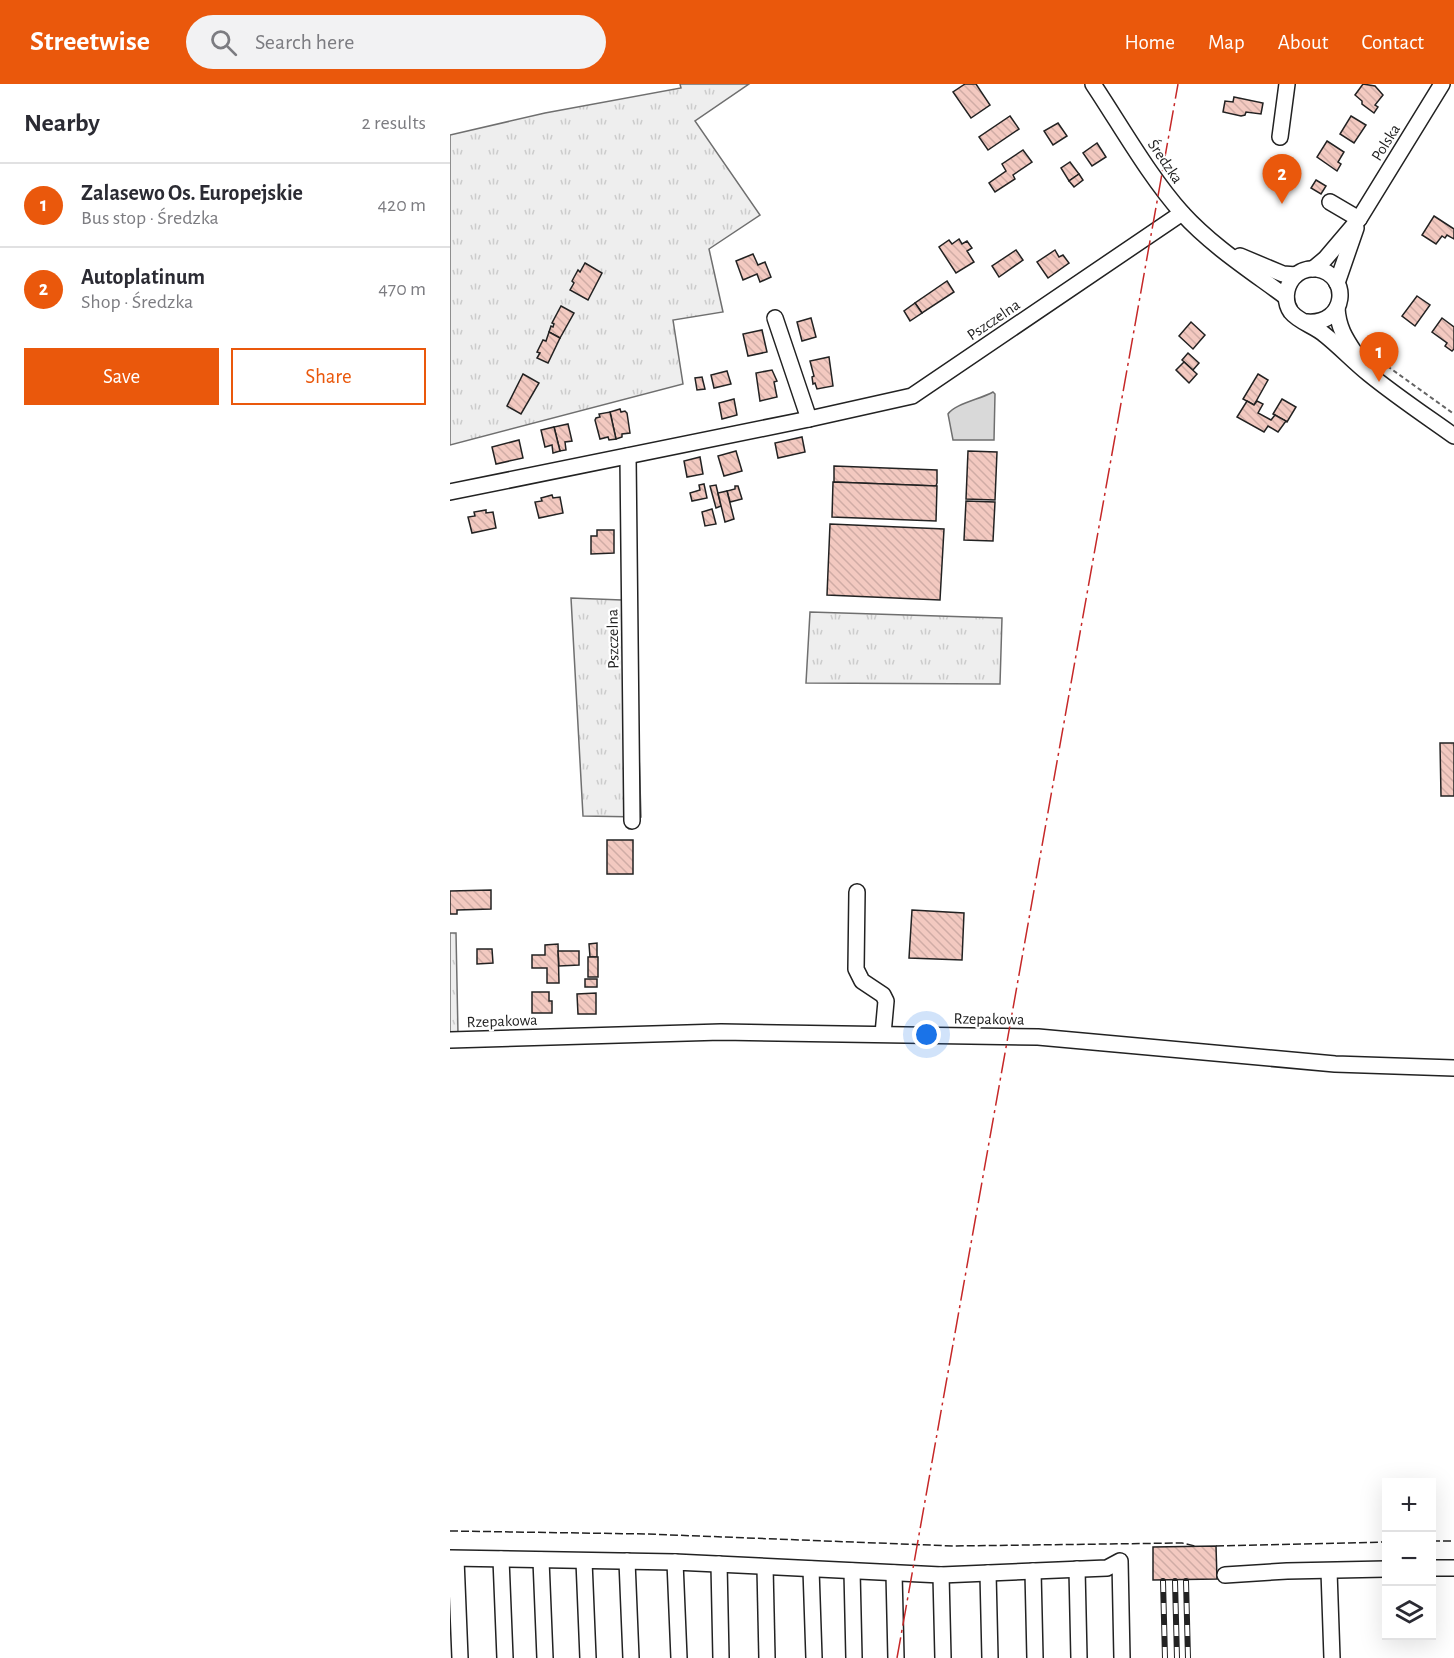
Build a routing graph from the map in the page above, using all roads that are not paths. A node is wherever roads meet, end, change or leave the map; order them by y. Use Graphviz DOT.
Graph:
graph roads {
  1 [pos="1093,84"];
  2 [pos="1287,84"];
  3 [pos="1442,84"];
  4 [pos="1280,136"];
  5 [pos="1330,202"];
  6 [pos="1182,213"];
  7 [pos="1359,219"];
  8 [pos="1221,248"];
  9 [pos="1312,269"];
  10 [pos="1296,275"];
  11 [pos="1337,283"];
  12 [pos="1286,297"];
  13 [pos="1337,309"];
  14 [pos="775,318"];
  15 [pos="1307,322"];
  16 [pos="1368,374"];
  17 [pos="809,419"];
  18 [pos="1454,436"];
  19 [pos="628,456"];
  20 [pos="450,492"];
  21 [pos="632,820"];
  22 [pos="857,892"];
  23 [pos="883,1034"];
  24 [pos="450,1040"];
  25 [pos="1454,1068"];
  26 [pos="453,1558"];
  27 [pos="501,1559"];
  28 [pos="541,1560"];
  29 [pos="584,1561"];
  30 [pos="627,1561"];
  31 [pos="675,1562"];
  32 [pos="719,1564"];
  33 [pos="765,1567"];
  34 [pos="1436,1568"];
  35 [pos="1454,1568"];
  36 [pos="811,1569"];
  37 [pos="1077,1569"];
  38 [pos="1382,1569"];
  39 [pos="852,1571"];
  40 [pos="1033,1571"];
  41 [pos="1329,1571"];
  42 [pos="894,1573"];
  43 [pos="988,1573"];
  44 [pos="941,1575"];
  45 [pos="1225,1575"];
  46 [pos="460,1658"];
  47 [pos="505,1658"];
  48 [pos="545,1658"];
  49 [pos="588,1658"];
  50 [pos="631,1658"];
  51 [pos="679,1658"];
  52 [pos="721,1658"];
  53 [pos="767,1658"];
  54 [pos="814,1658"];
  55 [pos="854,1658"];
  56 [pos="896,1658"];
  57 [pos="943,1658"];
  58 [pos="990,1658"];
  59 [pos="1035,1658"];
  60 [pos="1079,1658"];
  61 [pos="1122,1658"];
  62 [pos="1332,1658"];
  1 -- 6 [label="street, Średzka"];
  2 -- 4 [label="street"];
  3 -- 7 [label="street, Polska"];
  5 -- 7 [label="street"];
  6 -- 8 [label="street, Średzka"];
  6 -- 17 [label="street, Pszczelna"];
  7 -- 9 [label="street, Polska"];
  7 -- 11 [label="street, Polska"];
  8 -- 10 [label="street, Średzka"];
  8 -- 12 [label="street, Średzka"];
  9 -- 10 [label="street"];
  9 -- 11 [label="street"];
  10 -- 12 [label="street"];
  11 -- 13 [label="street"];
  12 -- 15 [label="street"];
  13 -- 15 [label="street"];
  13 -- 16 [label="street"];
  14 -- 17 [label="street"];
  15 -- 16 [label="street"];
  16 -- 18 [label="street"];
  17 -- 19 [label="street, Pszczelna"];
  19 -- 20 [label="street, Pszczelna"];
  19 -- 21 [label="street, Pszczelna"];
  22 -- 23 [label="street"];
  23 -- 24 [label="street, Rzepakowa"];
  23 -- 25 [label="street, Rzepakowa"];
  26 -- 27 [label="street"];
  26 -- 46 [label="street"];
  27 -- 28 [label="street"];
  27 -- 47 [label="street"];
  28 -- 29 [label="street"];
  28 -- 48 [label="street"];
  29 -- 30 [label="street"];
  29 -- 49 [label="street"];
  30 -- 31 [label="street"];
  30 -- 50 [label="street"];
  31 -- 32 [label="street"];
  31 -- 51 [label="street"];
  32 -- 33 [label="street"];
  32 -- 52 [label="street"];
  33 -- 36 [label="street"];
  33 -- 53 [label="street"];
  34 -- 35 [label="street"];
  36 -- 39 [label="street"];
  36 -- 54 [label="street"];
  37 -- 40 [label="street"];
  37 -- 60 [label="street"];
  37 -- 61 [label="street"];
  38 -- 41 [label="street"];
  39 -- 42 [label="street"];
  39 -- 55 [label="street"];
  40 -- 43 [label="street"];
  40 -- 59 [label="street"];
  41 -- 45 [label="street"];
  41 -- 62 [label="street"];
  42 -- 44 [label="street"];
  42 -- 56 [label="street"];
  43 -- 44 [label="street"];
  43 -- 58 [label="street"];
  44 -- 57 [label="street"];
}
